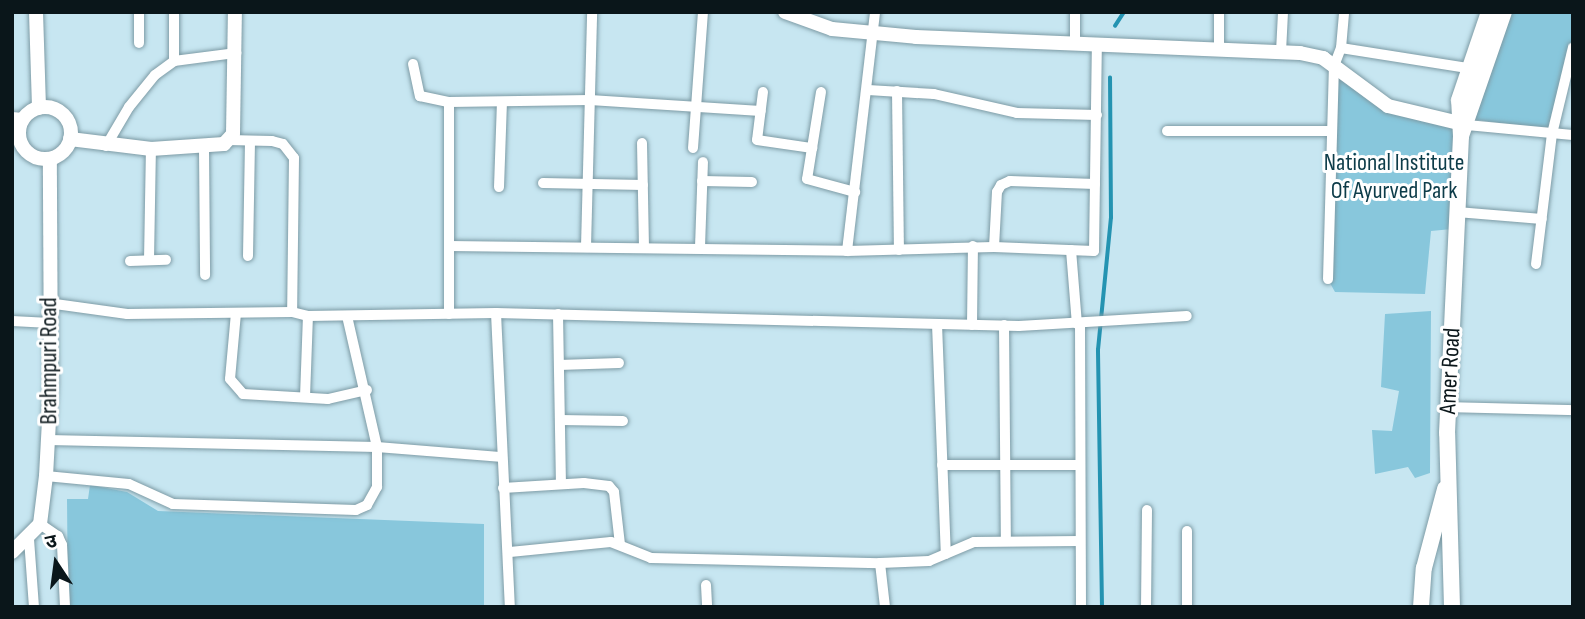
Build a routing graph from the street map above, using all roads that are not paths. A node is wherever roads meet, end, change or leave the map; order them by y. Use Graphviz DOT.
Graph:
graph roads {
  1 [pos="36,12"];
  2 [pos="139,12"];
  3 [pos="174,12"];
  4 [pos="236,12"];
  5 [pos="592,12"];
  6 [pos="703,12"];
  7 [pos="785,12"];
  8 [pos="875,12"];
  9 [pos="1075,12"];
  10 [pos="1219,12"];
  11 [pos="1283,12"];
  12 [pos="1344,12"];
  13 [pos="1489,12"];
  14 [pos="1504,12"];
  15 [pos="875,33"];
  16 [pos="139,43"];
  17 [pos="1075,43"];
  18 [pos="1101,44"];
  19 [pos="1573,47"];
  20 [pos="1341,48"];
  21 [pos="1219,49"];
  22 [pos="1281,52"];
  23 [pos="236,53"];
  24 [pos="173,61"];
  25 [pos="413,64"];
  26 [pos="1334,66"];
  27 [pos="1467,68"];
  28 [pos="869,90"];
  29 [pos="897,91"];
  30 [pos="763,92"];
  31 [pos="821,92"];
  32 [pos="590,100"];
  33 [pos="449,102"];
  34 [pos="502,102"];
  35 [pos="1559,103"];
  36 [pos="1573,103"];
  37 [pos="694,106"];
  38 [pos="39,108"];
  39 [pos="761,111"];
  40 [pos="1097,115"];
  41 [pos="18,118"];
  42 [pos="1462,128"];
  43 [pos="1167,131"];
  44 [pos="1332,131"];
  45 [pos="1552,134"];
  46 [pos="1573,135"];
  47 [pos="70,139"];
  48 [pos="228,140"];
  49 [pos="250,142"];
  50 [pos="642,142"];
  51 [pos="106,146"];
  52 [pos="693,148"];
  53 [pos="812,148"];
  54 [pos="151,149"];
  55 [pos="204,149"];
  56 [pos="50,159"];
  57 [pos="703,162"];
  58 [pos="702,181"];
  59 [pos="752,182"];
  60 [pos="542,183"];
  61 [pos="588,184"];
  62 [pos="643,184"];
  63 [pos="1095,184"];
  64 [pos="499,187"];
  65 [pos="855,192"];
  66 [pos="1457,212"];
  67 [pos="1542,219"];
  68 [pos="449,246"];
  69 [pos="973,246"];
  70 [pos="586,247"];
  71 [pos="644,247"];
  72 [pos="700,247"];
  73 [pos="994,247"];
  74 [pos="899,250"];
  75 [pos="1071,250"];
  76 [pos="847,251"];
  77 [pos="248,256"];
  78 [pos="149,260"];
  79 [pos="166,260"];
  80 [pos="130,261"];
  81 [pos="1536,264"];
  82 [pos="205,275"];
  83 [pos="1328,279"];
  84 [pos="48,303"];
  85 [pos="292,312"];
  86 [pos="236,313"];
  87 [pos="496,313"];
  88 [pos="449,314"];
  89 [pos="558,314"];
  90 [pos="308,316"];
  91 [pos="347,316"];
  92 [pos="1187,316"];
  93 [pos="12,321"];
  94 [pos="50,323"];
  95 [pos="1082,323"];
  96 [pos="937,324"];
  97 [pos="972,325"];
  98 [pos="1004,325"];
  99 [pos="619,363"];
  100 [pos="559,365"];
  101 [pos="367,390"];
  102 [pos="305,397"];
  103 [pos="1449,407"];
  104 [pos="1573,410"];
  105 [pos="560,420"];
  106 [pos="623,421"];
  107 [pos="48,440"];
  108 [pos="377,447"];
  109 [pos="500,457"];
  110 [pos="1005,464"];
  111 [pos="942,465"];
  112 [pos="1080,465"];
  113 [pos="46,476"];
  114 [pos="561,484"];
  115 [pos="1447,484"];
  116 [pos="503,488"];
  117 [pos="1147,510"];
  118 [pos="40,524"];
  119 [pos="1187,531"];
  120 [pos="29,539"];
  121 [pos="1006,540"];
  122 [pos="1080,541"];
  123 [pos="620,545"];
  124 [pos="12,552"];
  125 [pos="510,552"];
  126 [pos="946,554"];
  127 [pos="880,563"];
  128 [pos="706,585"];
  129 [pos="34,607"];
  130 [pos="65,607"];
  131 [pos="510,607"];
  132 [pos="707,607"];
  133 [pos="885,607"];
  134 [pos="1081,607"];
  135 [pos="1146,607"];
  136 [pos="1187,607"];
  137 [pos="1421,607"];
  138 [pos="1452,607"];
  1 -- 38 [label="street"];
  2 -- 16 [label="street"];
  3 -- 24 [label="street"];
  4 -- 23 [label="street"];
  5 -- 32 [label="street"];
  6 -- 37 [label="street"];
  7 -- 15 [label="street"];
  8 -- 15 [label="street"];
  9 -- 17 [label="street"];
  10 -- 21 [label="street"];
  11 -- 22 [label="street"];
  12 -- 20 [label="street"];
  13 -- 27 [label="main road, Amer Road"];
  14 -- 42 [label="main road, Amer Road"];
  15 -- 17 [label="street"];
  15 -- 28 [label="street"];
  17 -- 18 [label="street"];
  18 -- 21 [label="street"];
  18 -- 40 [label="street"];
  19 -- 35 [label="street"];
  20 -- 26 [label="street"];
  20 -- 27 [label="street"];
  21 -- 22 [label="street"];
  22 -- 26 [label="street"];
  23 -- 24 [label="street"];
  23 -- 48 [label="street"];
  24 -- 51 [label="street"];
  25 -- 33 [label="street"];
  26 -- 42 [label="street"];
  26 -- 44 [label="street"];
  27 -- 42 [label="main road, Amer Road"];
  28 -- 29 [label="street"];
  28 -- 65 [label="street"];
  29 -- 40 [label="street"];
  29 -- 74 [label="street"];
  30 -- 39 [label="street"];
  31 -- 53 [label="street"];
  32 -- 34 [label="street"];
  32 -- 37 [label="street"];
  32 -- 61 [label="street"];
  33 -- 34 [label="street"];
  33 -- 68 [label="street"];
  34 -- 64 [label="street"];
  35 -- 36 [label="street"];
  35 -- 45 [label="street"];
  37 -- 39 [label="street"];
  37 -- 52 [label="street"];
  38 -- 41 [label="street"];
  38 -- 47 [label="street"];
  39 -- 53 [label="street"];
  40 -- 63 [label="street"];
  41 -- 56 [label="street"];
  42 -- 45 [label="street"];
  42 -- 66 [label="main road, Amer Road"];
  43 -- 44 [label="street"];
  44 -- 83 [label="street"];
  45 -- 46 [label="street"];
  45 -- 67 [label="street"];
  47 -- 51 [label="street"];
  47 -- 56 [label="street"];
  48 -- 49 [label="street"];
  48 -- 55 [label="street"];
  49 -- 77 [label="street"];
  49 -- 85 [label="street"];
  50 -- 62 [label="street"];
  51 -- 54 [label="street"];
  53 -- 65 [label="street"];
  54 -- 55 [label="street"];
  54 -- 78 [label="street"];
  55 -- 82 [label="street"];
  56 -- 84 [label="street, Brahmpuri Road"];
  57 -- 58 [label="street"];
  58 -- 59 [label="street"];
  58 -- 72 [label="street"];
  60 -- 61 [label="street"];
  61 -- 62 [label="street"];
  61 -- 70 [label="street"];
  62 -- 71 [label="street"];
  63 -- 73 [label="street"];
  63 -- 75 [label="street"];
  65 -- 76 [label="street"];
  66 -- 67 [label="street"];
  66 -- 103 [label="main road, Amer Road"];
  67 -- 81 [label="street"];
  68 -- 70 [label="street"];
  68 -- 88 [label="street"];
  69 -- 73 [label="street"];
  69 -- 74 [label="street"];
  69 -- 97 [label="street"];
  70 -- 71 [label="street"];
  71 -- 72 [label="street"];
  72 -- 76 [label="street"];
  73 -- 75 [label="street"];
  74 -- 76 [label="street"];
  75 -- 95 [label="street"];
  78 -- 79 [label="street"];
  78 -- 80 [label="street"];
  84 -- 86 [label="street"];
  84 -- 94 [label="street, Brahmpuri Road"];
  85 -- 86 [label="street"];
  85 -- 90 [label="street"];
  86 -- 102 [label="street"];
  87 -- 88 [label="street"];
  87 -- 89 [label="street"];
  87 -- 109 [label="street"];
  88 -- 91 [label="street"];
  89 -- 96 [label="street"];
  89 -- 100 [label="street"];
  90 -- 91 [label="street"];
  90 -- 102 [label="street"];
  91 -- 101 [label="street"];
  92 -- 95 [label="street"];
  93 -- 94 [label="street"];
  94 -- 107 [label="street, Brahmpuri Road"];
  95 -- 98 [label="street"];
  95 -- 112 [label="street"];
  96 -- 97 [label="street"];
  96 -- 111 [label="street"];
  97 -- 98 [label="street"];
  98 -- 110 [label="street"];
  99 -- 100 [label="street"];
  100 -- 105 [label="street"];
  101 -- 102 [label="street"];
  101 -- 108 [label="street"];
  103 -- 104 [label="street"];
  103 -- 115 [label="main road, Amer Road"];
  105 -- 106 [label="street"];
  105 -- 114 [label="street"];
  107 -- 108 [label="street"];
  107 -- 113 [label="street, Brahmpuri Road"];
  108 -- 109 [label="street"];
  108 -- 113 [label="street"];
  109 -- 116 [label="street"];
  110 -- 111 [label="street"];
  110 -- 112 [label="street"];
  110 -- 121 [label="street"];
  111 -- 126 [label="street"];
  112 -- 122 [label="street"];
  113 -- 118 [label="street, Brahmpuri Road"];
  114 -- 116 [label="street"];
  114 -- 123 [label="street"];
  115 -- 137 [label="main road"];
  115 -- 138 [label="main road, Amer Road"];
  116 -- 125 [label="street"];
  117 -- 135 [label="street"];
  118 -- 120 [label="street, Brahmpuri Road"];
  118 -- 130 [label="street"];
  119 -- 136 [label="street"];
  120 -- 124 [label="street, Brahmpuri Road"];
  120 -- 129 [label="street"];
  121 -- 122 [label="street"];
  121 -- 126 [label="street"];
  122 -- 134 [label="street"];
  123 -- 125 [label="street"];
  123 -- 127 [label="street"];
  125 -- 131 [label="street"];
  126 -- 127 [label="street"];
  127 -- 133 [label="street"];
  128 -- 132 [label="street"];
}
